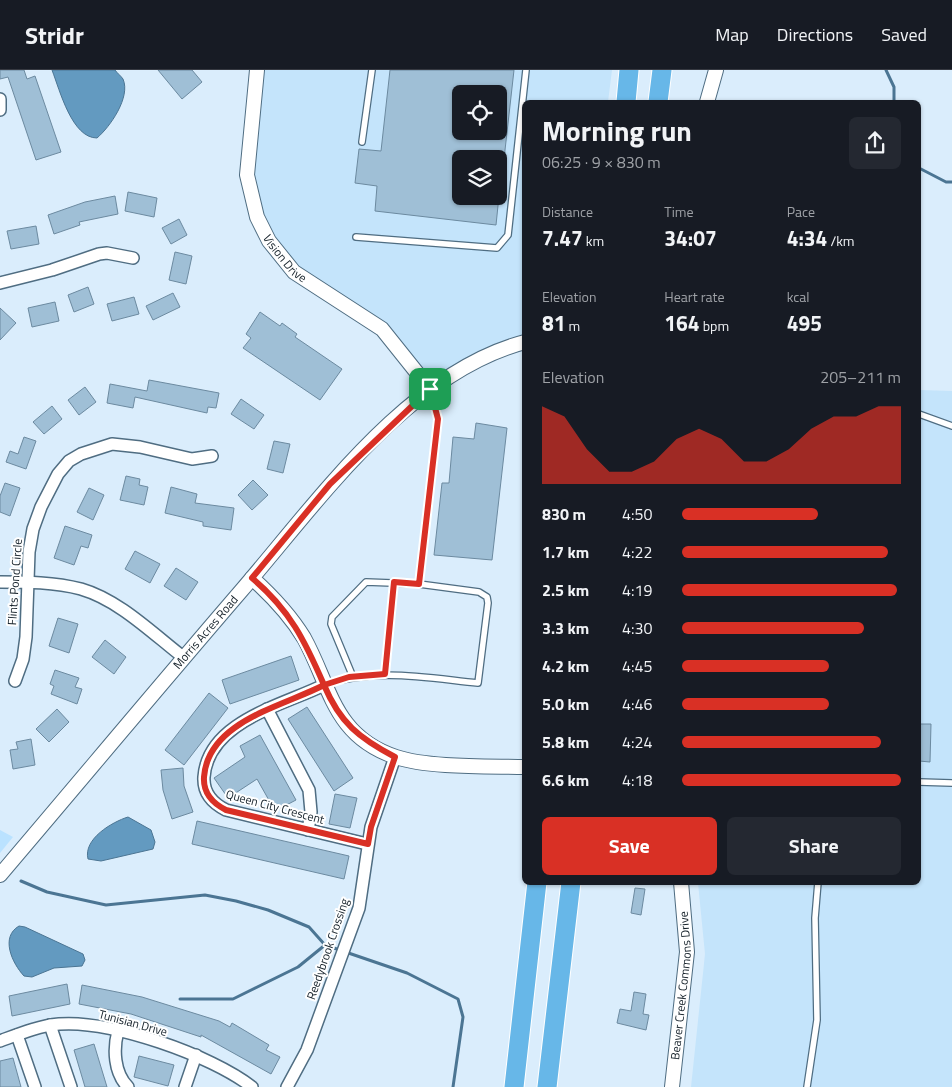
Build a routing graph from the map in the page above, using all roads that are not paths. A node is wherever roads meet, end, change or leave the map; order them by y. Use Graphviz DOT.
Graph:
graph roads {
  1 [pos="257,70"];
  2 [pos="372,70"];
  3 [pos="526,70"];
  4 [pos="629,70"];
  5 [pos="662,70"];
  6 [pos="716,70"];
  7 [pos="0,99"];
  8 [pos="523,100"];
  9 [pos="626,100"];
  10 [pos="658,100"];
  11 [pos="708,100"];
  12 [pos="522,107"];
  13 [pos="0,110"];
  14 [pos="362,142"];
  15 [pos="356,236"];
  16 [pos="133,258"];
  17 [pos="0,283"];
  18 [pos="522,343"];
  19 [pos="430,389"];
  20 [pos="921,415"];
  21 [pos="952,426"];
  22 [pos="212,456"];
  23 [pos="252,578"];
  24 [pos="0,582"];
  25 [pos="28,582"];
  26 [pos="394,582"];
  27 [pos="419,584"];
  28 [pos="183,657"];
  29 [pos="385,674"];
  30 [pos="353,676"];
  31 [pos="15,682"];
  32 [pos="324,685"];
  33 [pos="267,709"];
  34 [pos="395,757"];
  35 [pos="522,767"];
  36 [pos="921,782"];
  37 [pos="952,783"];
  38 [pos="308,830"];
  39 [pos="368,844"];
  40 [pos="0,875"];
  41 [pos="537,885"];
  42 [pos="571,885"];
  43 [pos="681,885"];
  44 [pos="818,885"];
  45 [pos="50,1025"];
  46 [pos="118,1031"];
  47 [pos="17,1035"];
  48 [pos="0,1041"];
  49 [pos="196,1055"];
  50 [pos="36,1087"];
  51 [pos="71,1087"];
  52 [pos="128,1087"];
  53 [pos="185,1087"];
  54 [pos="252,1087"];
  55 [pos="287,1087"];
  56 [pos="514,1087"];
  57 [pos="548,1087"];
  58 [pos="672,1087"];
  59 [pos="806,1087"];
  1 -- 19 [label="street, Vision Drive"];
  2 -- 14 [label="lane"];
  3 -- 8 [label="lane"];
  4 -- 9 [label="highway"];
  5 -- 10 [label="highway"];
  6 -- 11 [label="street"];
  7 -- 13 [label="street"];
  12 -- 15 [label="lane"];
  16 -- 17 [label="street"];
  18 -- 19 [label="street, Morris Acres Road"];
  19 -- 23 [label="street, Morris Acres Road"];
  19 -- 27 [label="lane"];
  20 -- 21 [label="lane"];
  22 -- 25 [label="street, Flints Pond Circle"];
  23 -- 28 [label="street, Morris Acres Road"];
  23 -- 32 [label="street"];
  24 -- 25 [label="street"];
  25 -- 28 [label="street"];
  25 -- 31 [label="street, Flints Pond Circle"];
  26 -- 27 [label="lane"];
  26 -- 29 [label="lane"];
  26 -- 30 [label="lane"];
  27 -- 29 [label="lane"];
  28 -- 40 [label="street, Morris Acres Road"];
  29 -- 30 [label="lane"];
  30 -- 32 [label="lane"];
  32 -- 33 [label="street, Queen City Crescent"];
  32 -- 34 [label="street"];
  33 -- 38 [label="street"];
  33 -- 38 [label="street, Queen City Crescent"];
  34 -- 35 [label="street"];
  34 -- 39 [label="street, Reedybrook Crossing"];
  36 -- 37 [label="lane"];
  38 -- 39 [label="street, Queen City Crescent"];
  39 -- 55 [label="street, Reedybrook Crossing"];
  41 -- 56 [label="highway"];
  42 -- 57 [label="highway"];
  43 -- 58 [label="street, Beaver Creek Commons Drive"];
  44 -- 59 [label="lane"];
  45 -- 46 [label="street, Tunisian Drive"];
  45 -- 47 [label="street, Tunisian Drive"];
  45 -- 51 [label="street"];
  46 -- 49 [label="street, Tunisian Drive"];
  46 -- 52 [label="street"];
  47 -- 48 [label="street, Tunisian Drive"];
  47 -- 50 [label="street"];
  49 -- 53 [label="street"];
  49 -- 54 [label="street, Tunisian Drive"];
}
